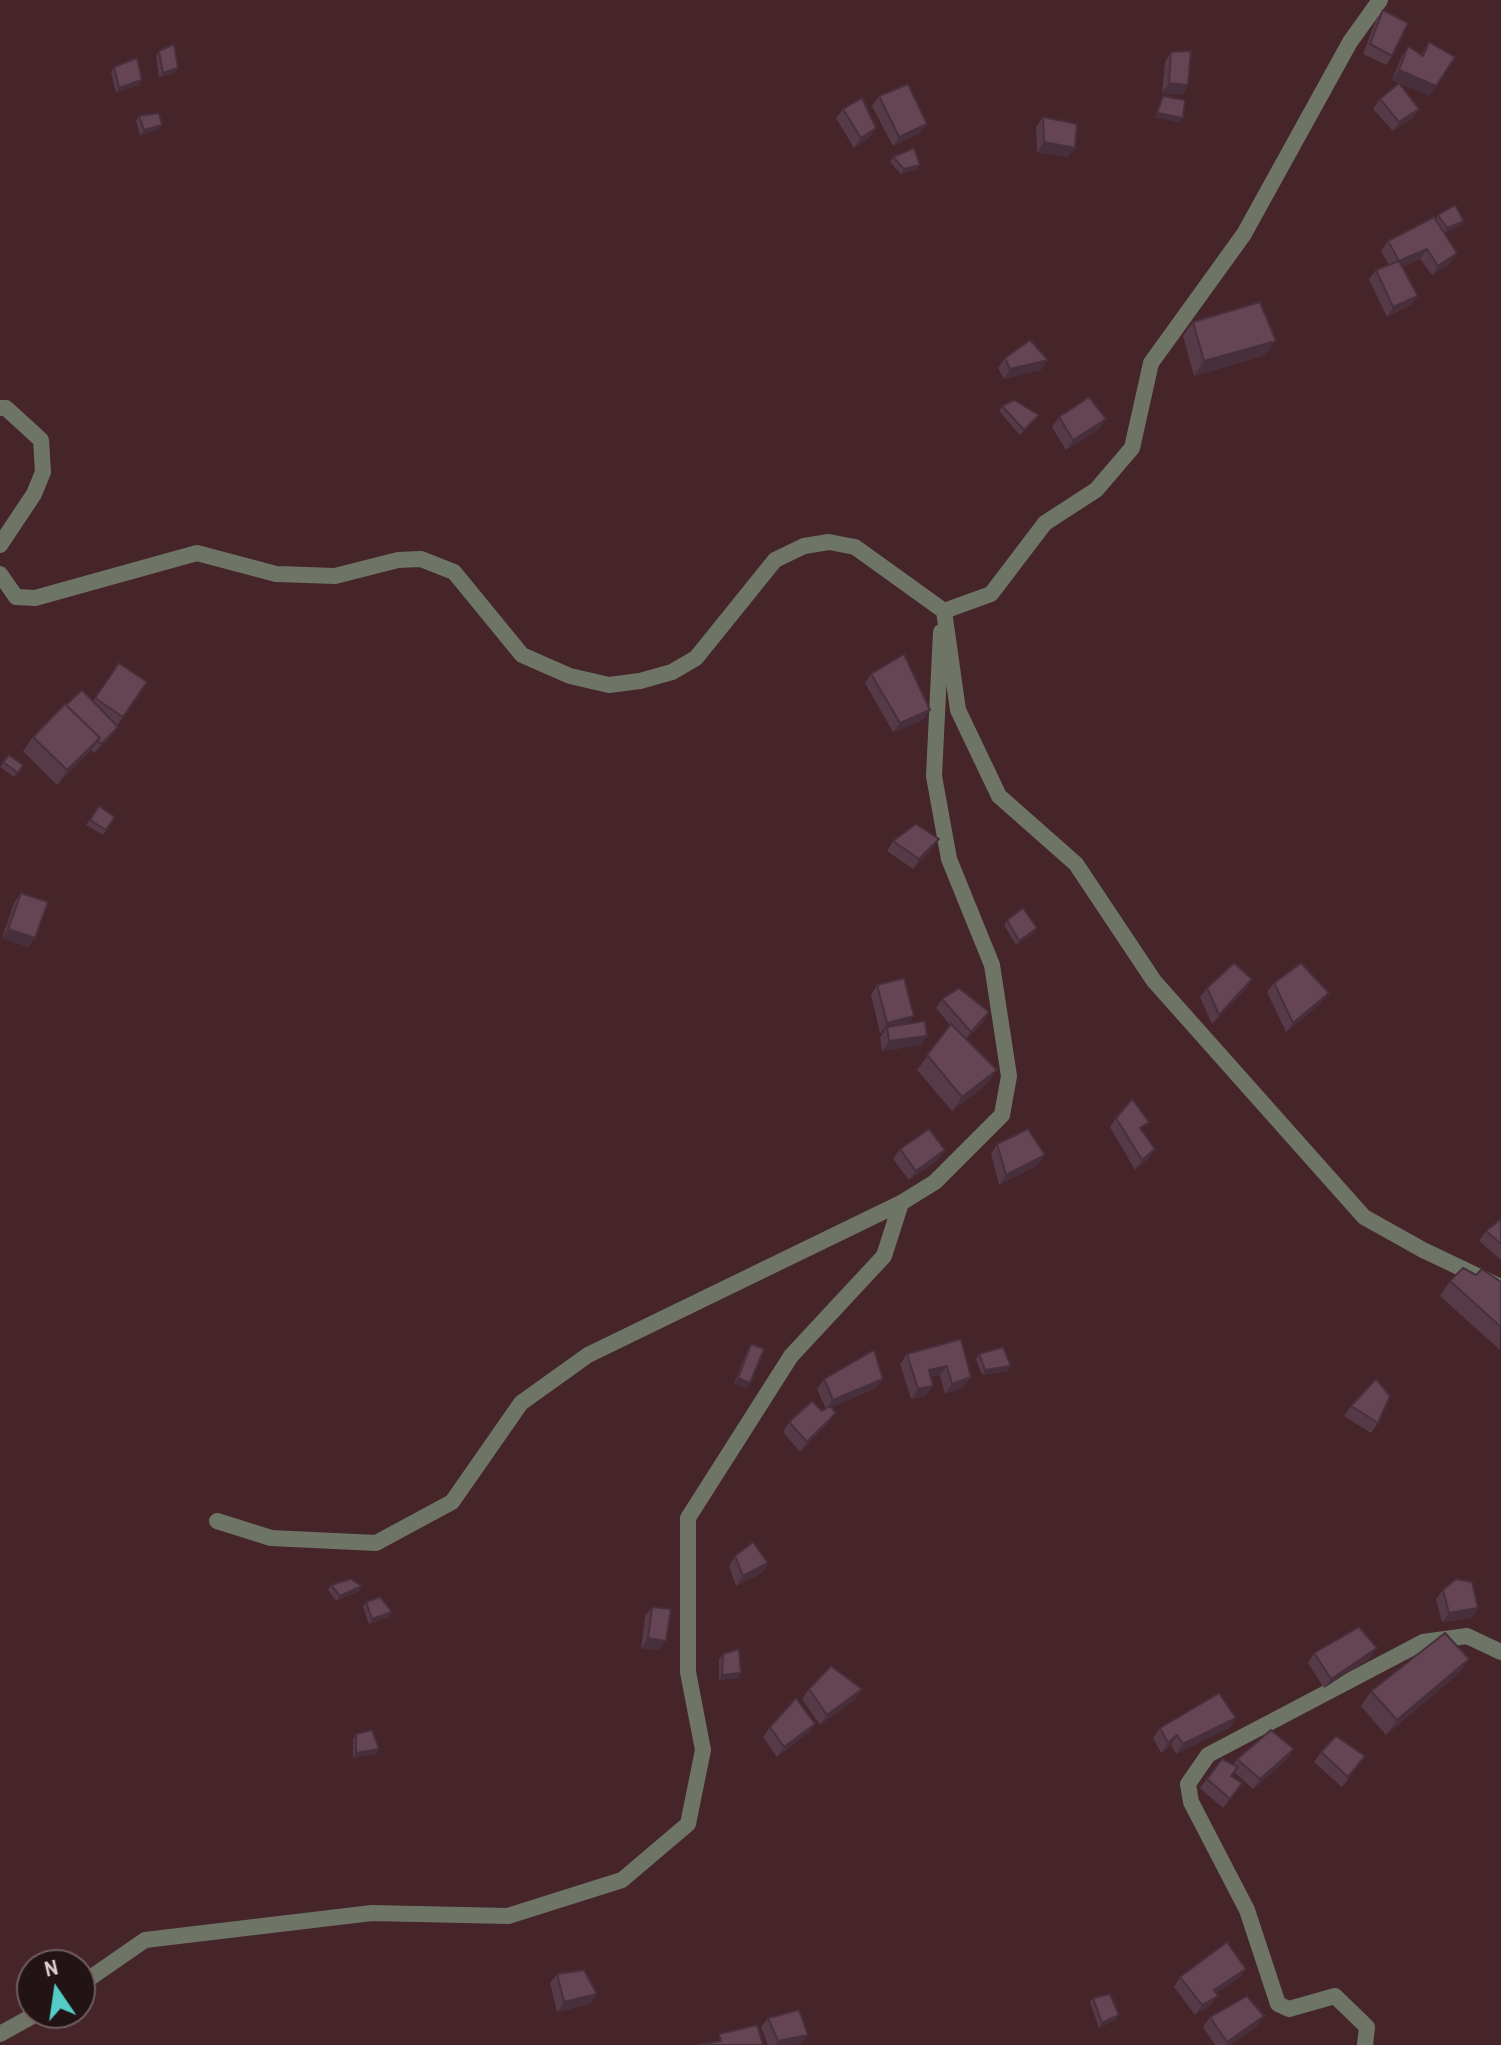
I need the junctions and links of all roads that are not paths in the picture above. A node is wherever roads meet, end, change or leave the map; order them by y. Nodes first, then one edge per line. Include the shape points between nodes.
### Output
1 (1380, 0) edge
2 (0, 408) edge
3 (0, 545) edge
4 (0, 574) edge
5 (944, 611) junction
6 (901, 1203) junction
7 (1501, 1287) edge
8 (217, 1521) dead end
9 (1501, 1652) edge
10 (96, 1974) edge
11 (1365, 2045) edge

1 - 5 street via 1350,42 1244,234 1151,363 1132,448 1096,490 1045,523 991,594
2 - 3 street via 41,440 43,472
4 - 5 street via 16,597 35,598 197,553 276,574 335,576 421,559 454,572 522,655 570,676 609,685 651,678 696,658 775,560 804,546 829,542 855,547
5 - 6 street via 934,776 949,859 992,965 1009,1076 1002,1115 935,1182
5 - 7 street via 958,710 999,796 1076,864 1154,981 1364,1217
6 - 8 street via 588,1355 521,1403 452,1502 376,1543 271,1538
6 - 10 street via 884,1256 791,1356 688,1518 688,1672 703,1750 688,1824 622,1880 508,1916 372,1913 145,1940
9 - 11 street via 1467,1636 1423,1642 1208,1755 1188,1784 1191,1802 1247,1910 1278,2004 1289,2009 1335,1996 1367,2027

